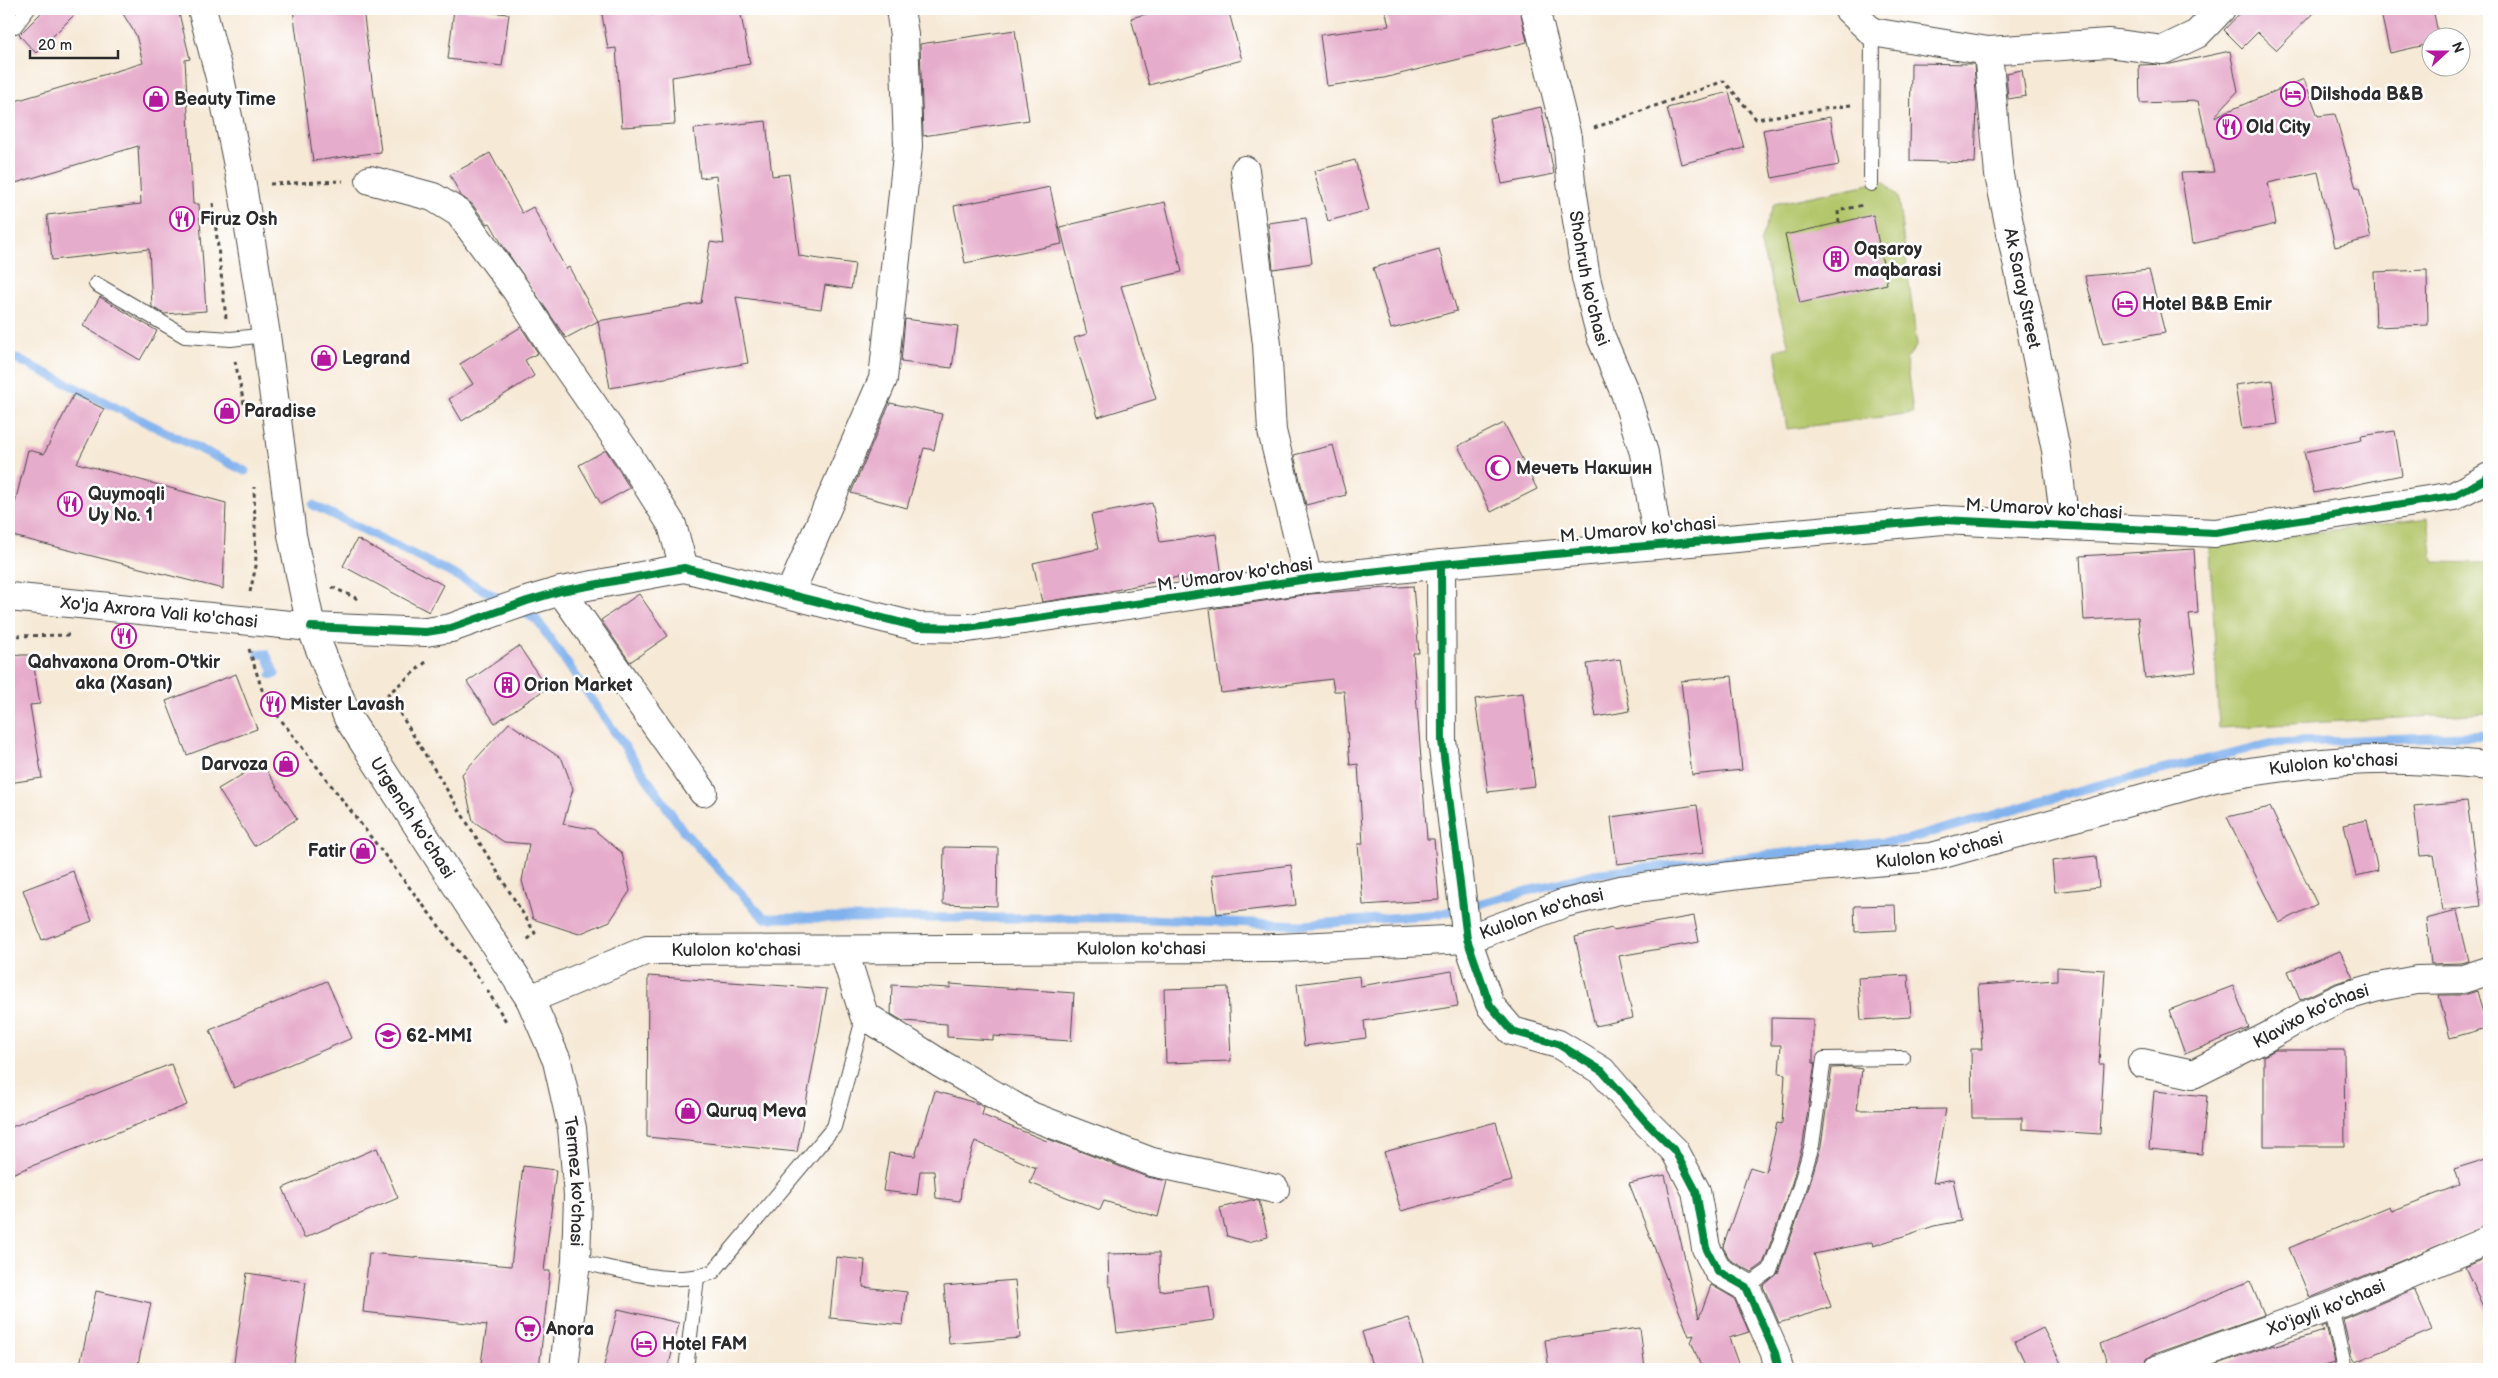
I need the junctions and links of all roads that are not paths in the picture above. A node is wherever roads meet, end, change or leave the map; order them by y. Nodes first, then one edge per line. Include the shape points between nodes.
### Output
1 (28, 9) edge
2 (202, 9) edge
3 (900, 9) edge
4 (1535, 9) edge
5 (1848, 9) edge
6 (2222, 9) edge
7 (15, 26) dead end
8 (1872, 32) junction
9 (1988, 50) junction
10 (1245, 170) dead end
11 (370, 180) road end
12 (1871, 184) road end
13 (96, 284) dead end
14 (266, 335) junction
15 (2489, 476) edge
16 (2065, 525) junction
17 (1658, 543) junction
18 (1441, 564) junction
19 (684, 568) junction
20 (1308, 579) junction
21 (562, 591) junction
22 (790, 593) junction
23 (9, 597) edge
24 (311, 627) junction
25 (2489, 766) edge
26 (703, 792) dead end
27 (1466, 931) junction
28 (844, 951) junction
29 (2489, 972) edge
30 (530, 999) junction
31 (864, 1015) junction
32 (1904, 1058) dead end
33 (2142, 1063) dead end
34 (1275, 1189) dead end
35 (2489, 1240) edge
36 (576, 1261) junction
37 (697, 1278) junction
38 (1746, 1287) junction
39 (2331, 1307) junction
40 (564, 1369) edge
41 (686, 1369) edge
42 (1779, 1369) edge
43 (2159, 1369) edge
44 (2345, 1369) edge

1 - 7 lane
2 - 14 street, Urgench ko'chasi via 242,185
3 - 22 street via 908,146 882,379
4 - 17 street, Shohruh ko'chasi via 1567,137 1586,278 1601,337 1625,394 1644,453
5 - 8 street
6 - 9 street via 2198,34 2163,50 2108,42
8 - 9 street
8 - 12 lane
9 - 16 street, Ak Saray Street via 1999,175 2056,450
10 - 20 street via 1267,344 1272,432
11 - 19 street via 433,197 459,213 516,290 628,455 672,525
13 - 14 lane via 185,336 231,339
14 - 24 street, Urgench ko'chasi via 292,535
15 - 16 street, M. Umarov ko'chasi via 2454,496 2215,533
16 - 17 street, M. Umarov ko'chasi via 1943,520
17 - 18 street, M. Umarov ko'chasi
18 - 20 street, M. Umarov ko'chasi
18 - 27 street via 1442,741
19 - 21 street, Xo'ja Axrora Vali ko'chasi
19 - 22 street, M. Umarov ko'chasi
20 - 22 street, M. Umarov ko'chasi via 968,628 918,627
21 - 24 street, Xo'ja Axrora Vali ko'chasi via 451,628 426,632
21 - 26 street
23 - 24 street, Xo'ja Axrora Vali ko'chasi
24 - 30 street, Urgench ko'chasi via 348,718
25 - 27 street, Kulolon ko'chasi via 2408,760 2312,763 2262,769 2215,778 1932,858 1761,872 1620,890
27 - 28 street, Kulolon ko'chasi via 1278,948
27 - 38 street via 1490,1005 1512,1031 1558,1044 1602,1071 1675,1151 1696,1191 1706,1248 1718,1271
28 - 30 street, Kulolon ko'chasi via 647,950
28 - 31 street
29 - 33 street, Klavixo ko'chasi via 2463,979 2418,980 2343,998 2193,1074
30 - 36 street, Termez ko'chasi via 557,1061 572,1128 578,1195
31 - 34 street via 1031,1116 1152,1162
31 - 37 lane via 834,1127 713,1272
32 - 38 lane via 1824,1059 1812,1145 1800,1186 1770,1270
35 - 39 street, Xo'jayli ko'chasi
36 - 37 lane via 659,1276
36 - 40 street, Termez ko'chasi
37 - 41 lane
38 - 42 street
39 - 43 street, Xo'jayli ko'chasi
39 - 44 lane

